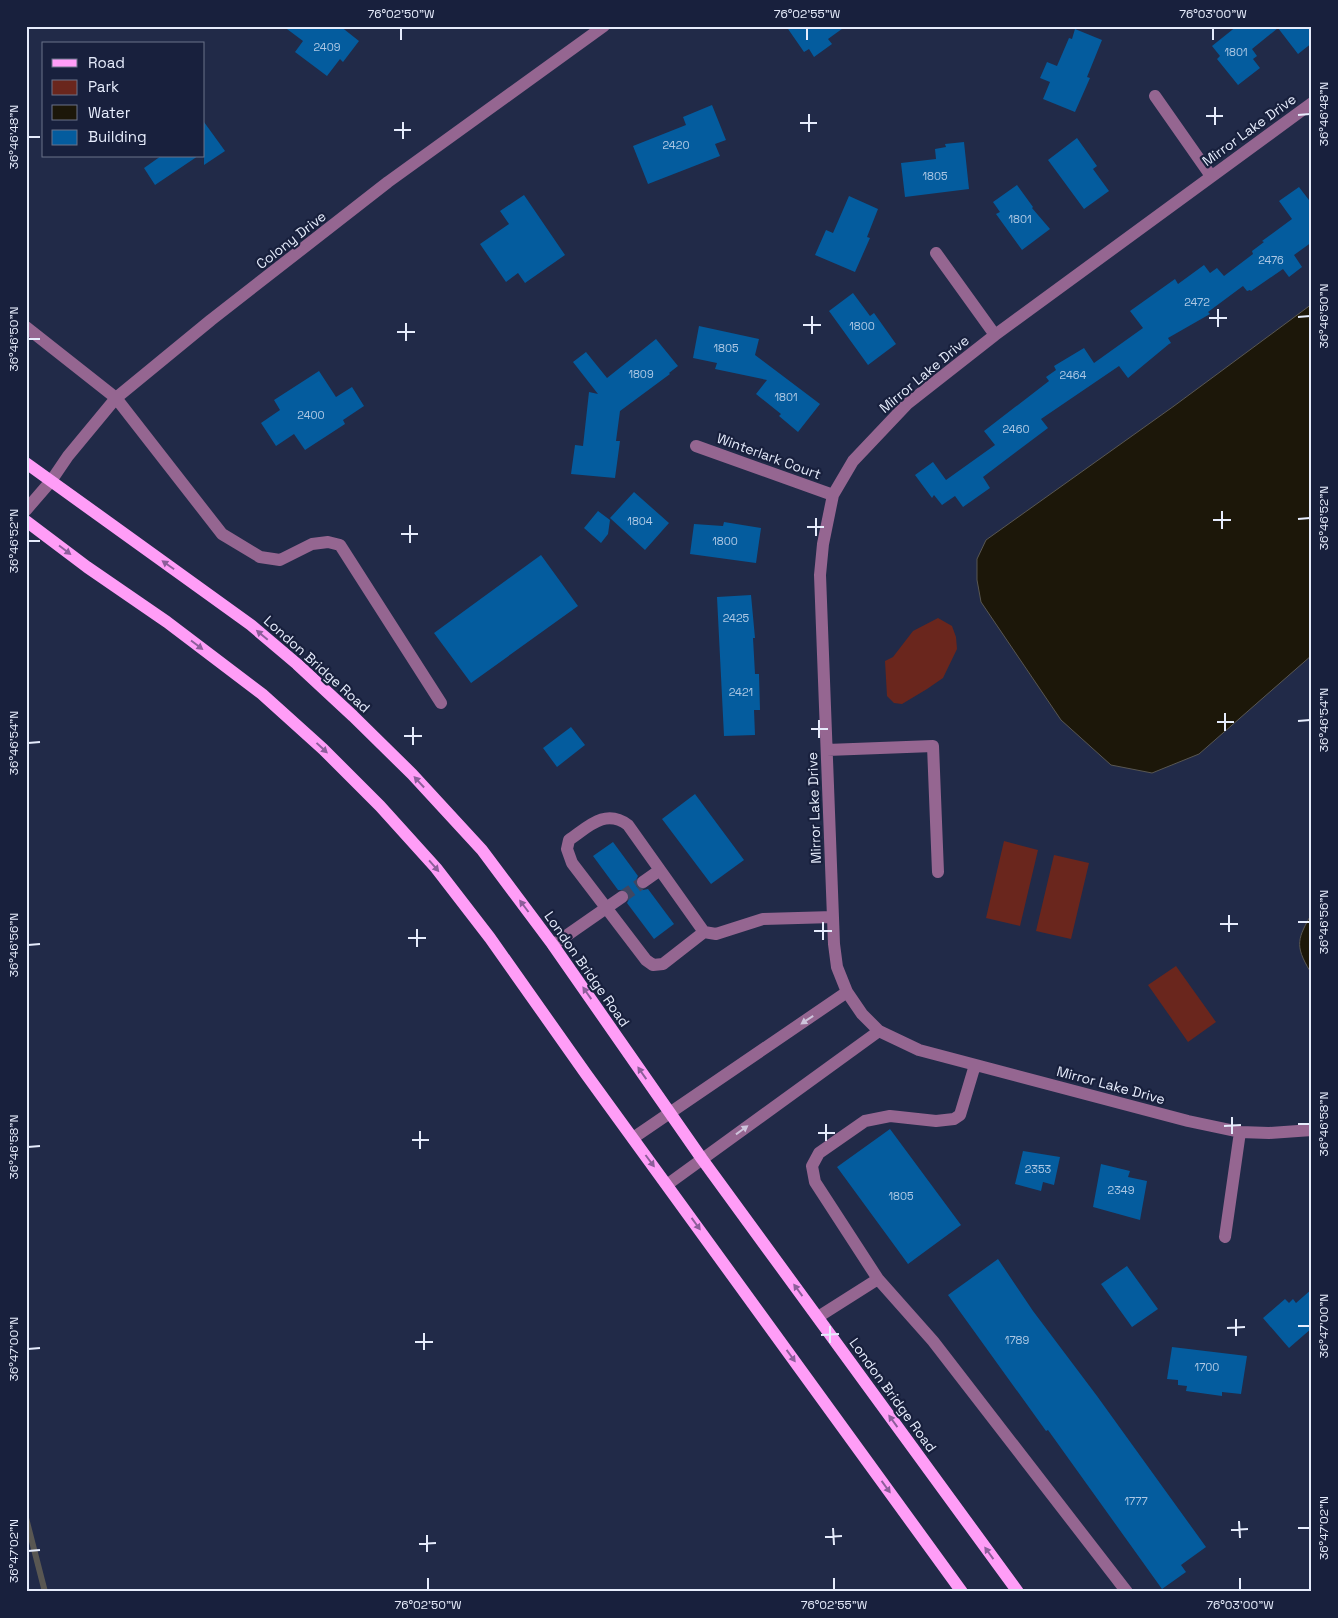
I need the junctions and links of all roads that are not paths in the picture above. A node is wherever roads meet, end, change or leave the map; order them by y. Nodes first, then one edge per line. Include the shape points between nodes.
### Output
1 (604, 26) edge
2 (1155, 96) dead end
3 (1312, 103) edge
4 (1211, 176) junction
5 (936, 253) dead end
6 (26, 327) edge
7 (995, 335) junction
8 (116, 398) junction
9 (696, 446) dead end
10 (26, 463) edge
11 (51, 481) junction
12 (833, 495) junction
13 (26, 510) edge
14 (26, 521) edge
15 (441, 703) dead end
16 (827, 750) junction
17 (660, 870) junction
18 (938, 872) dead end
19 (643, 882) tunnel mouth
20 (622, 897) tunnel mouth
21 (606, 909) junction
22 (833, 917) junction
23 (704, 932) junction
24 (553, 945) junction
25 (847, 992) junction
26 (880, 1031) junction
27 (975, 1065) junction
28 (670, 1113) junction
29 (1312, 1130) edge
30 (1240, 1132) junction
31 (633, 1138) junction
32 (702, 1159) junction
33 (668, 1184) junction
34 (1225, 1237) dead end
35 (878, 1279) junction
36 (818, 1317) junction
37 (951, 1577) junction
38 (956, 1592) edge
39 (962, 1592) edge
40 (1018, 1592) edge
41 (1127, 1592) edge

1 - 8 street, Colony Drive via 388,182
2 - 4 street
3 - 4 street, Mirror Lake Drive
4 - 7 street, Mirror Lake Drive
5 - 7 street
6 - 8 street
7 - 12 street, Mirror Lake Drive via 907,404 854,461
8 - 11 street, Colony Drive
8 - 15 street via 222,534 260,557 280,560 312,544 328,542 340,545
9 - 12 street, Winterlark Court
10 - 11 main road, London Bridge Road
11 - 13 street, Colony Drive
24 -> 11 main road, London Bridge Road via 482,850 412,774 332,696 251,626
12 - 16 street, Mirror Lake Drive via 820,575
14 -> 31 main road via 262,694 374,800 436,868 490,938
16 - 18 street via 933,746
16 - 22 street, Mirror Lake Drive
17 - 19 street
17 - 21 street via 628,825 620,819 609,817 596,821 569,840 567,849 572,864
17 - 23 street
20 - 21 street
21 - 23 street via 653,965 663,964
21 - 24 street
22 - 23 street via 763,919 716,934
22 - 25 street, Mirror Lake Drive via 837,967
28 -> 24 main road, London Bridge Road
25 - 26 street, Mirror Lake Drive via 862,1014
25 -> 28 street
26 - 27 street, Mirror Lake Drive via 919,1050
32 -> 26 street
27 - 30 street, Mirror Lake Drive
27 - 35 street via 960,1115 954,1119 936,1121 890,1116 865,1121 819,1153 812,1166 815,1182
28 - 31 street
28 - 32 main road, London Bridge Road
29 - 30 street, Mirror Lake Drive
30 - 34 street
31 -> 33 main road
32 - 33 street
36 -> 32 main road, London Bridge Road
33 -> 37 main road
35 - 36 street
35 - 41 street via 933,1341
40 -> 36 main road, London Bridge Road
37 - 38 main road
37 - 39 main road

